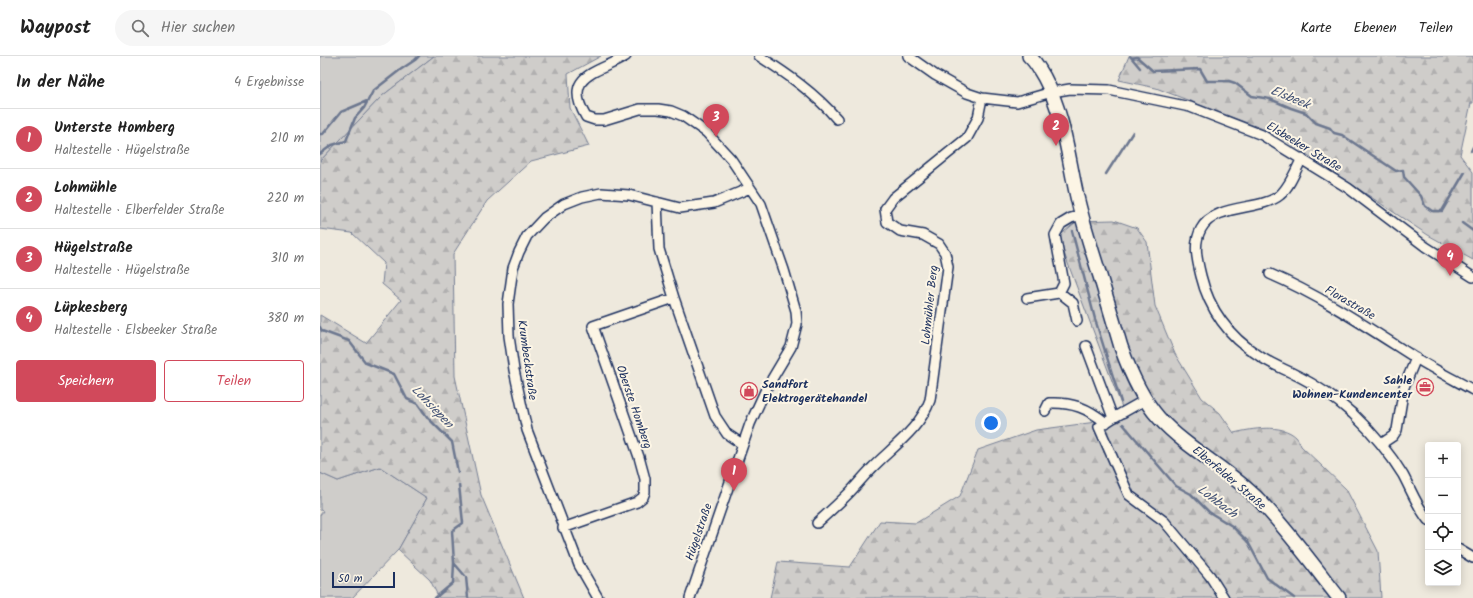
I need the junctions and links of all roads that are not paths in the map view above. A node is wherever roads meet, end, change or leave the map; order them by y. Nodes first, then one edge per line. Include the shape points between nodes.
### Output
1 (626, 56) edge
2 (759, 56) edge
3 (908, 56) edge
4 (1029, 56) edge
5 (1052, 92) junction
6 (982, 98) junction
7 (838, 119) dead end
8 (1302, 158) junction
9 (750, 188) junction
10 (657, 202) junction
11 (1082, 215) junction
12 (1270, 274) dead end
13 (1473, 277) edge
14 (1060, 292) junction
15 (674, 298) junction
16 (1027, 298) dead end
17 (1077, 321) dead end
18 (1086, 346) dead end
19 (1416, 358) junction
20 (1473, 390) edge
21 (1145, 400) junction
22 (1045, 411) dead end
23 (1109, 420) junction
24 (742, 444) junction
25 (1381, 444) junction
26 (1425, 515) edge
27 (817, 523) dead end
28 (563, 528) junction
29 (1460, 550) edge
30 (1473, 558) edge
31 (598, 598) edge
32 (690, 598) edge
33 (1224, 598) edge
34 (1339, 598) edge

1 - 9 street, Hügelstraße via 594,71 582,80 578,90 579,101 586,117 604,120 640,109 671,111 683,116 718,144
2 - 7 street via 793,79
3 - 6 street via 935,75 967,93
4 - 5 main road, Elberfelder Straße
5 - 6 street via 1017,102
5 - 8 street, Elsbeeker Straße via 1076,88 1109,90 1190,107 1262,134
5 - 11 main road, Elberfelder Straße via 1060,115
6 - 27 street, Lohmühler Berg via 978,118 967,138 893,198 885,209 887,222 900,231 923,235 939,244 945,253 948,267 927,410 894,448
8 - 13 street, Elsbeeker Straße via 1348,188 1426,247
8 - 25 street via 1280,195 1218,214 1202,227 1196,251 1202,283 1216,314 1234,336 1259,356 1337,400
9 - 10 street, Krumbeckstraße via 714,204 680,208
9 - 24 street, Hügelstraße via 761,204 784,270 796,311 796,324 791,348 766,389
10 - 15 street via 659,249
10 - 28 street, Krumbeckstraße via 630,195 601,193 564,204 544,218 526,236 513,268 508,304 514,370 527,430
11 - 14 street via 1061,224 1055,235 1064,283
11 - 21 main road, Elberfelder Straße via 1121,348
12 - 19 street, Florastraße via 1300,287
14 - 16 street
14 - 17 street via 1073,303
15 - 24 street via 715,416 727,434
15 - 28 street, Oberste Homberg via 593,326 639,457 645,479 645,492 637,502
18 - 23 street
19 - 20 street, Florastraße
19 - 25 street via 1404,388 1397,430
21 - 23 street
21 - 34 main road, Elberfelder Straße via 1176,435 1258,499 1297,543
22 - 23 street via 1048,403 1063,402
23 - 33 street via 1099,427 1129,495 1164,521 1210,576
24 - 32 street, Hügelstraße
25 - 26 street via 1395,462
28 - 31 street, Krumbeckstraße via 579,565
29 - 30 street

